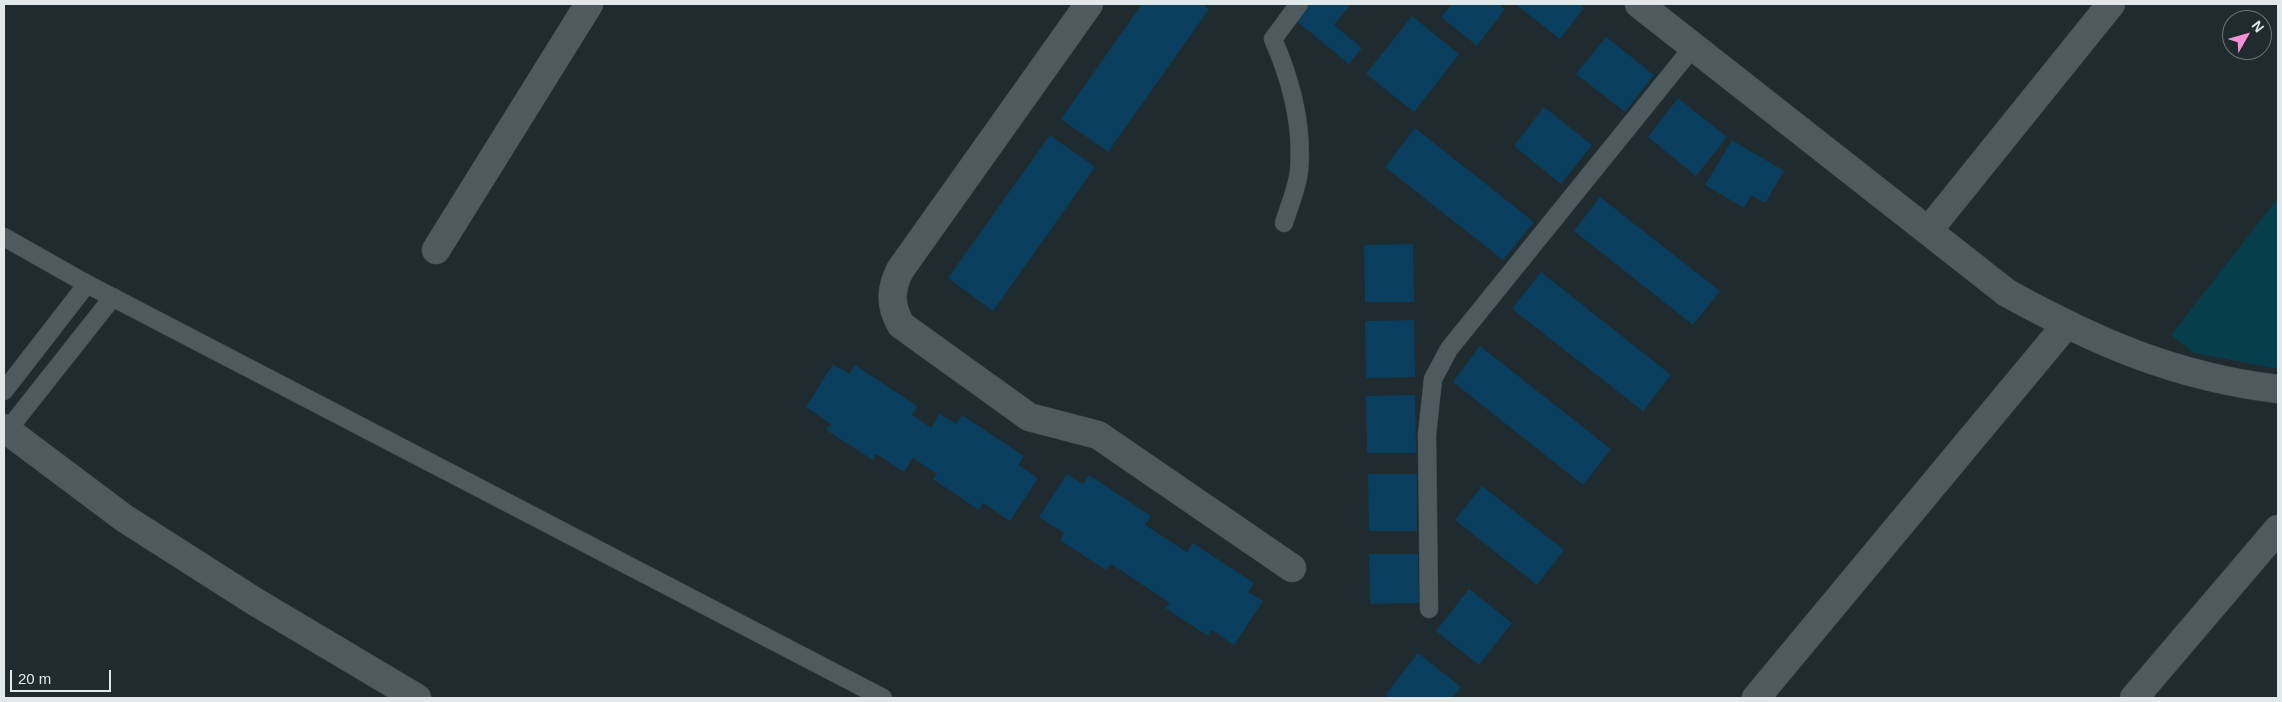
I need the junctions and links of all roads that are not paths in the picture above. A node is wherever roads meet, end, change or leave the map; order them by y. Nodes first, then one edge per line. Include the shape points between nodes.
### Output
1 (589, 4) edge
2 (1089, 4) edge
3 (1299, 4) edge
4 (1639, 4) edge
5 (2111, 4) edge
6 (1693, 48) junction
7 (1284, 223) dead end
8 (1928, 231) junction
9 (4, 237) edge
10 (436, 250) dead end
11 (87, 284) junction
12 (112, 297) junction
13 (2066, 326) junction
14 (2278, 389) edge
15 (4, 391) edge
16 (6, 430) edge
17 (2278, 529) edge
18 (1292, 568) dead end
19 (1429, 609) dead end
20 (417, 698) edge
21 (883, 698) edge
22 (1756, 698) edge
23 (2134, 698) edge

1 - 10 street
2 - 18 street via 900,270 892,292 895,315 901,325 1030,417 1098,435
3 - 7 lane via 1273,39 1296,110 1299,141 1299,172
4 - 6 street
5 - 8 street
6 - 8 street
6 - 19 lane via 1449,350 1433,379 1427,435
8 - 13 street via 2007,293
9 - 11 lane
11 - 12 lane
11 - 15 lane
12 - 16 lane
12 - 21 lane
13 - 14 street via 2154,362 2204,376
13 - 22 street
16 - 20 street via 124,518 254,601
17 - 23 street

